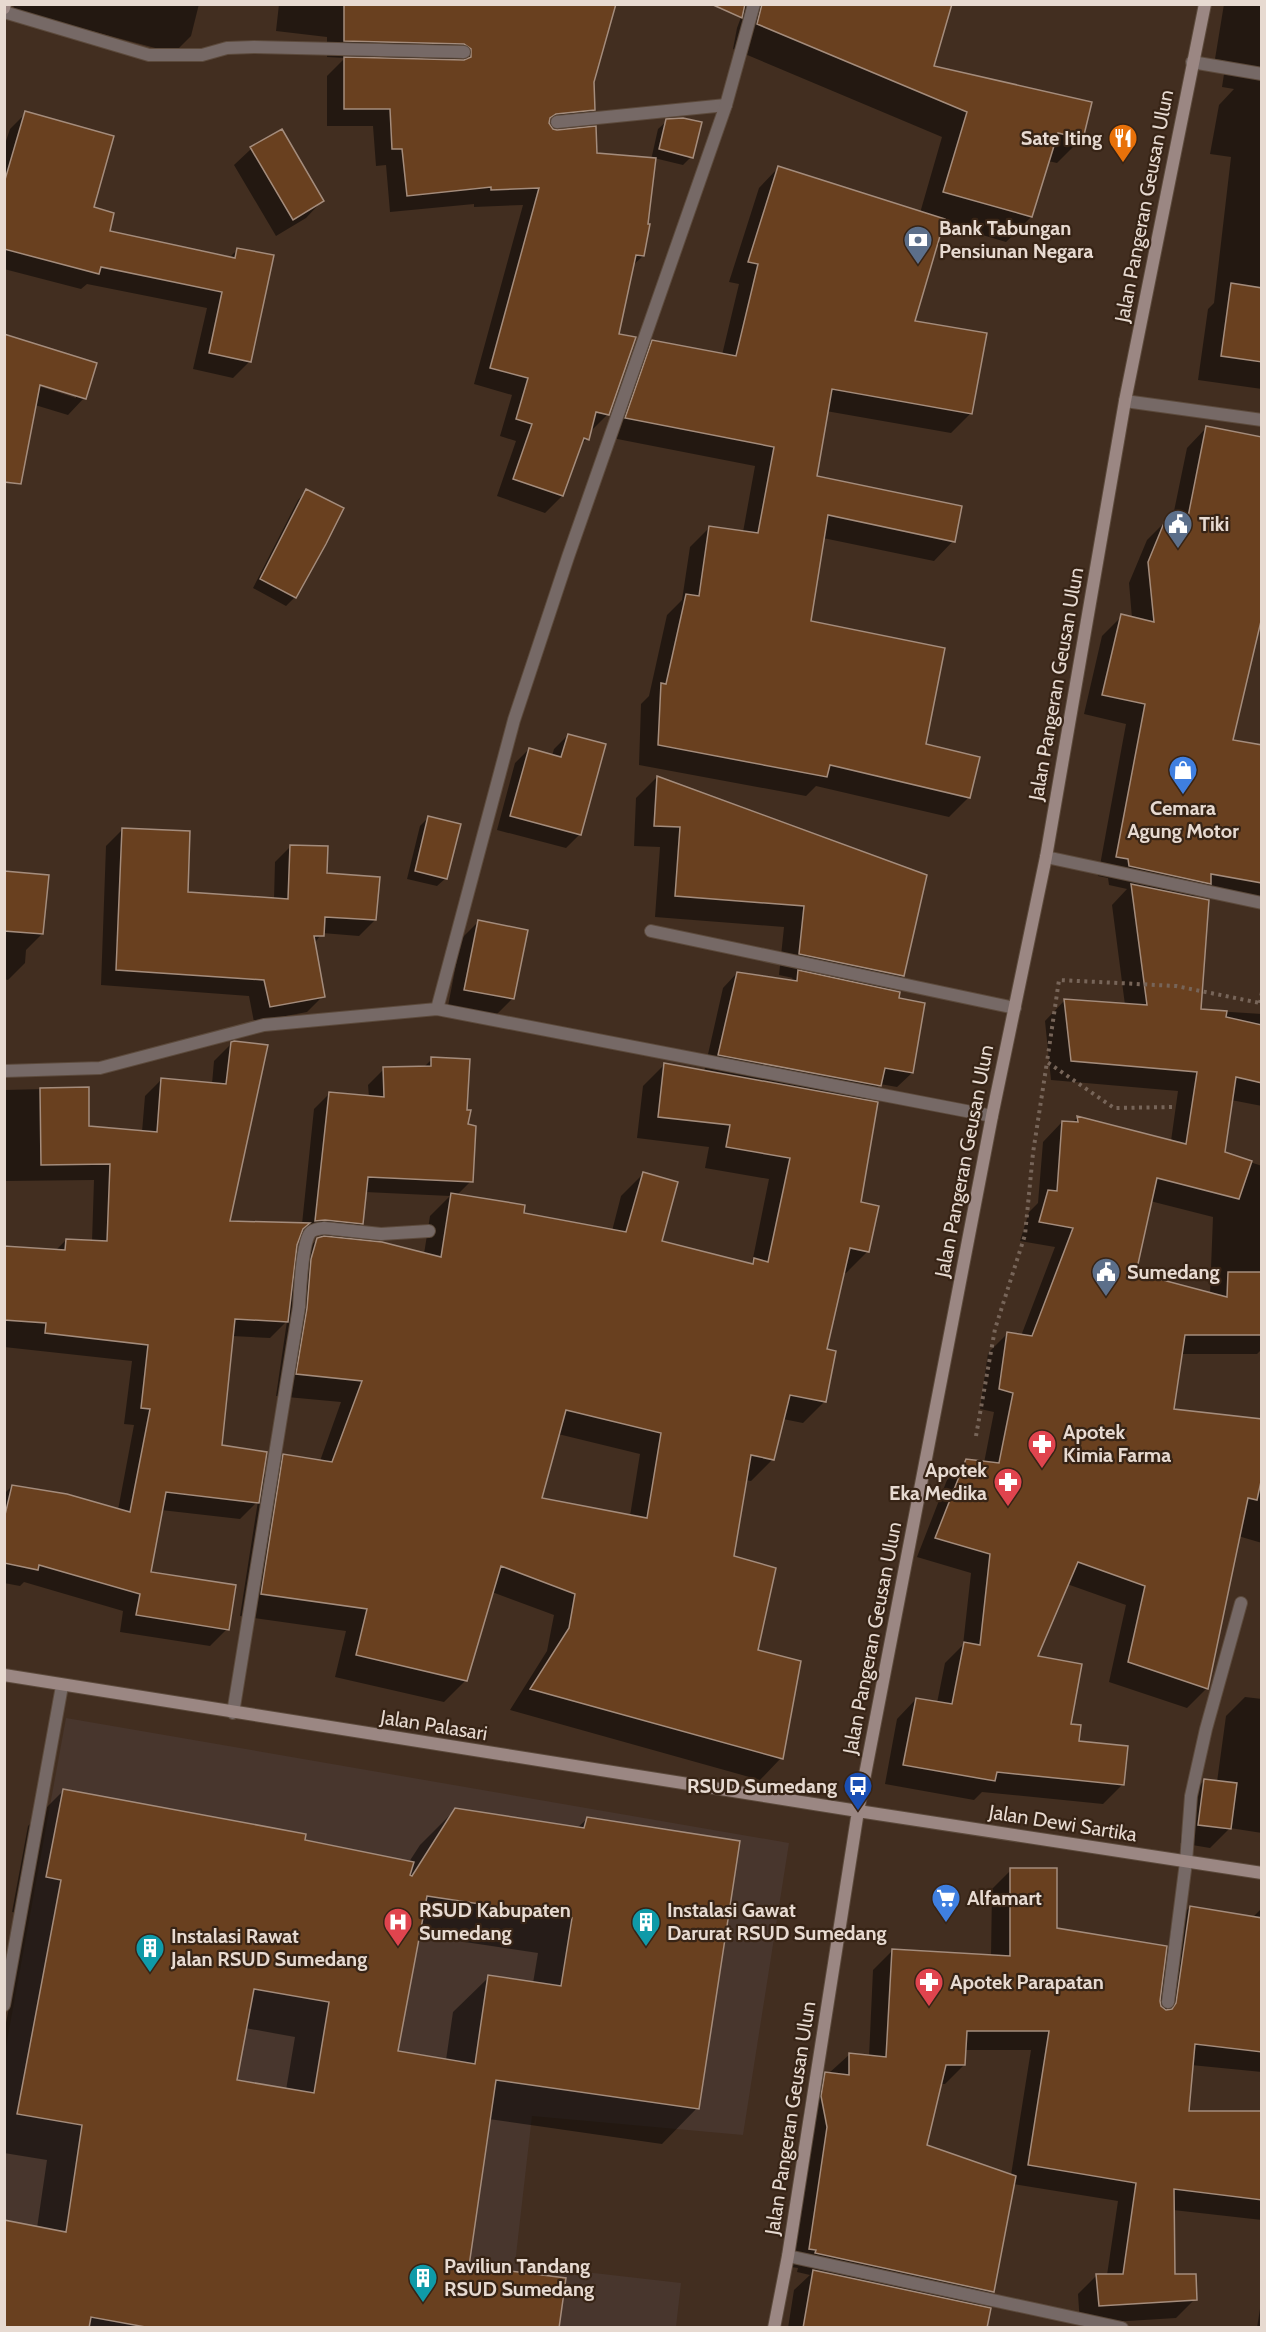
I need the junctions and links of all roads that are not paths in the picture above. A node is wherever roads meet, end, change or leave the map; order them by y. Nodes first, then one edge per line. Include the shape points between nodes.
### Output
1 (754, 4) edge
2 (1205, 4) edge
3 (5, 8) edge
4 (464, 52) dead end
5 (1192, 62) junction
6 (1262, 74) edge
7 (726, 105) junction
8 (557, 122) dead end
9 (1125, 401) junction
10 (1262, 420) edge
11 (1046, 856) junction
12 (1262, 903) edge
13 (651, 932) dead end
14 (437, 1008) junction
15 (1015, 1008) junction
16 (4, 1071) edge
17 (992, 1116) junction
18 (429, 1231) dead end
19 (1240, 1603) dead end
20 (4, 1675) edge
21 (62, 1686) junction
22 (233, 1713) junction
23 (858, 1811) junction
24 (1186, 1862) junction
25 (1262, 1873) edge
26 (1168, 2001) dead end
27 (4, 2005) edge
28 (788, 2256) junction
29 (774, 2328) edge
30 (1122, 2328) edge

1 - 7 street
2 - 5 main road, Jalan Pangeran Geusan Ulun
3 - 4 street via 149,55 202,55 227,48 254,47
5 - 6 street
5 - 9 main road, Jalan Pangeran Geusan Ulun
7 - 8 street
7 - 14 street via 514,720
9 - 10 street
9 - 11 main road, Jalan Pangeran Geusan Ulun
11 - 12 street
11 - 15 main road, Jalan Pangeran Geusan Ulun
13 - 15 street
14 - 16 street via 264,1025 100,1068
14 - 17 street
15 - 17 main road, Jalan Pangeran Geusan Ulun
17 - 23 main road, Jalan Pangeran Geusan Ulun
18 - 22 street via 381,1234 324,1228 310,1233
19 - 24 street via 1191,1796
20 - 21 main road, Jalan Palasari
21 - 22 main road, Jalan Palasari
21 - 27 street
22 - 23 main road, Jalan Palasari
23 - 24 main road, Jalan Dewi Sartika
23 - 28 main road, Jalan Pangeran Geusan Ulun
24 - 25 main road, Jalan Dewi Sartika
24 - 26 street
28 - 29 main road, Jalan Pangeran Geusan Ulun
28 - 30 street

